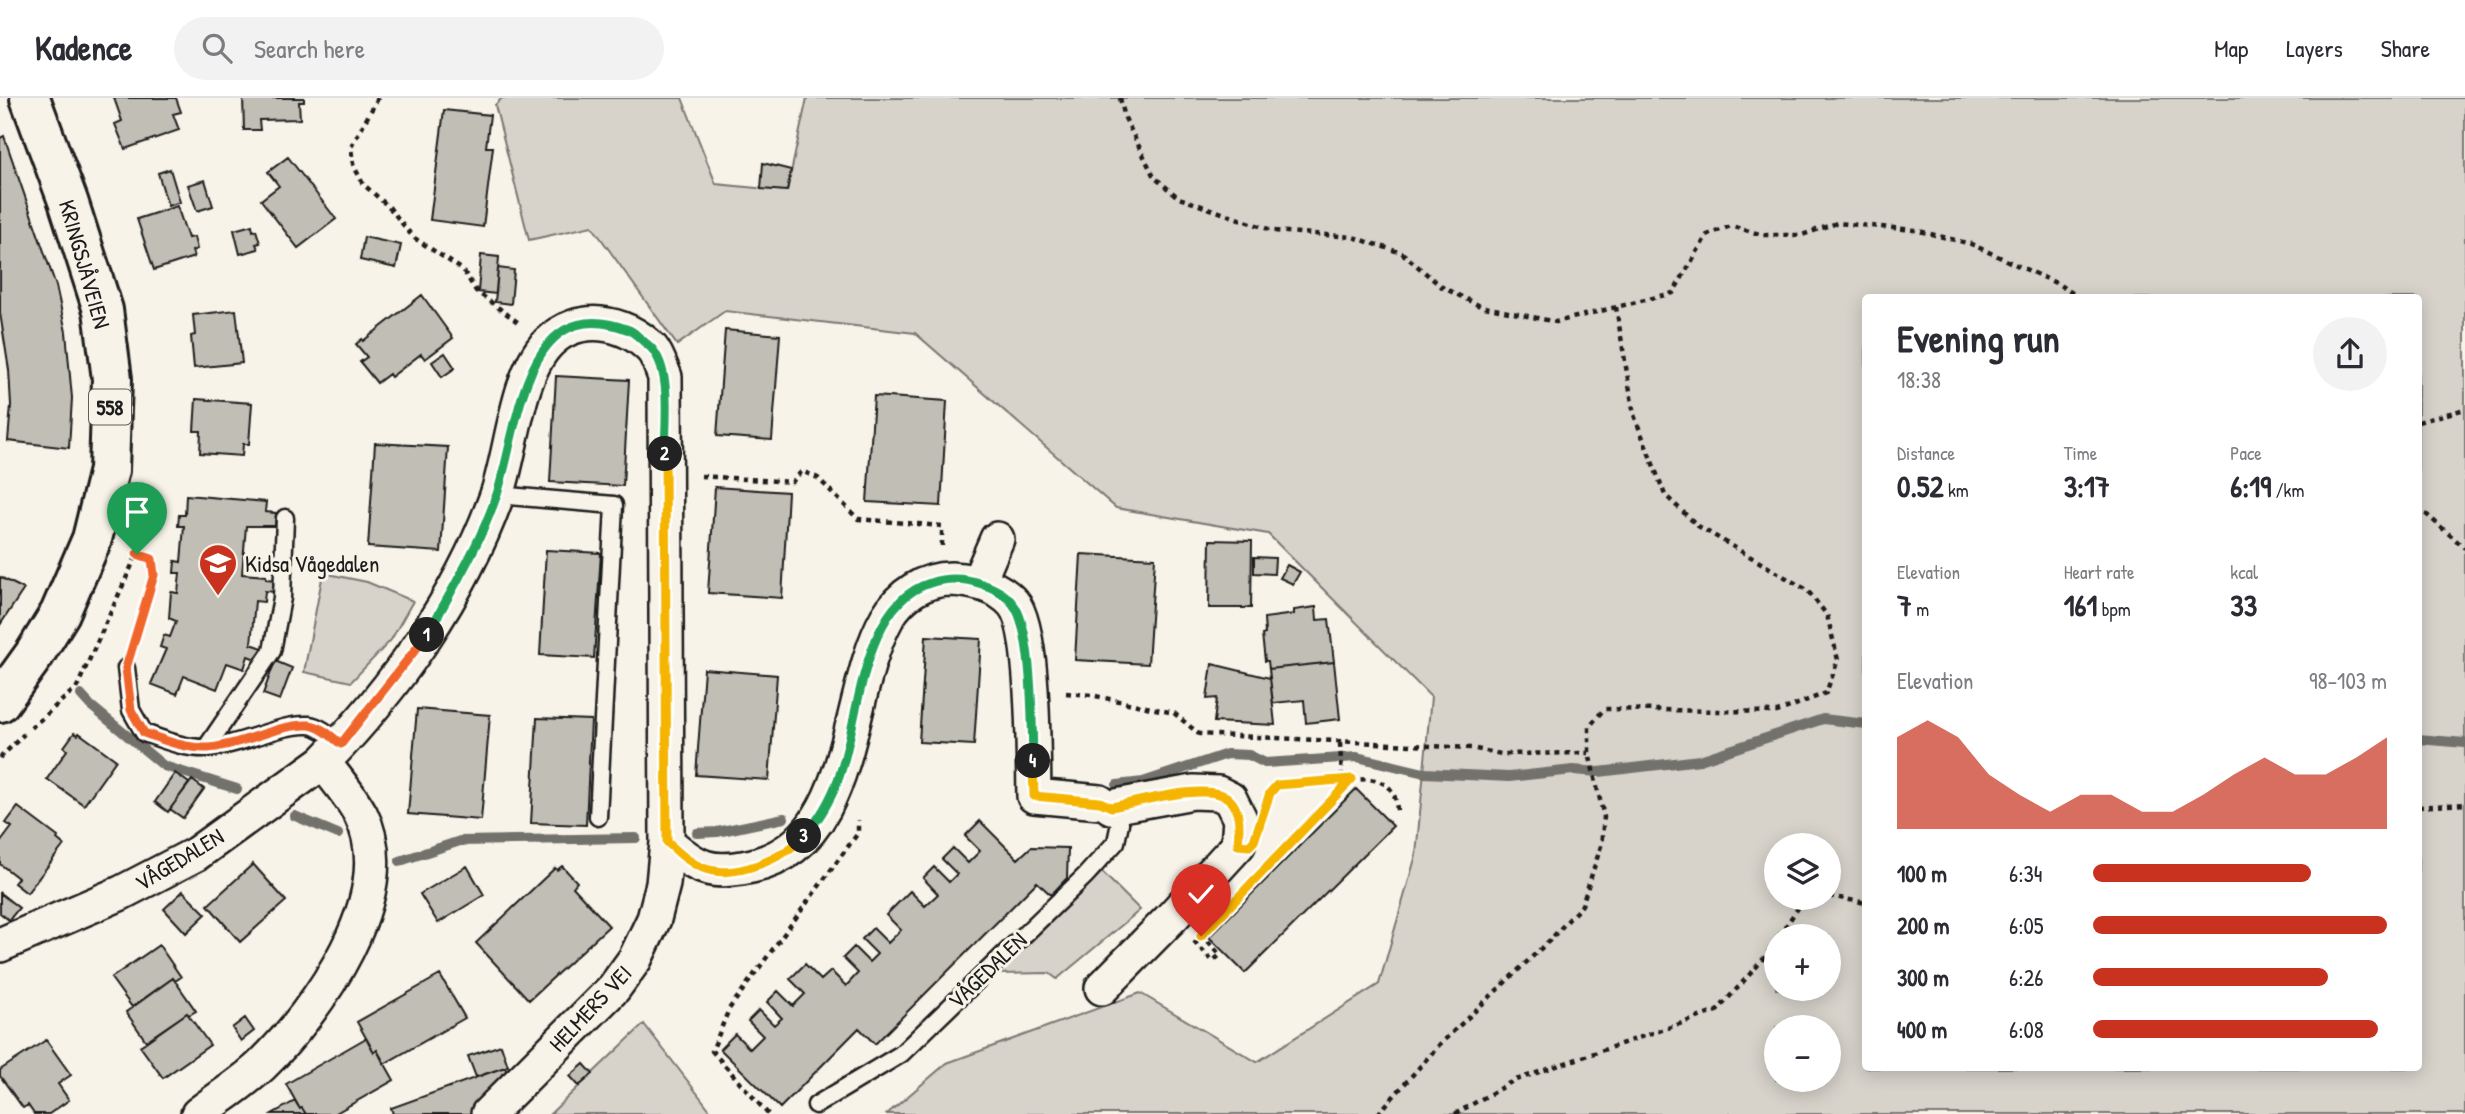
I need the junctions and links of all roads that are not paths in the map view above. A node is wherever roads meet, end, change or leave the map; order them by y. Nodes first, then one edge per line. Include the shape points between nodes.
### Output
1 (30, 98) edge
2 (497, 495) junction
3 (285, 518) dead end
4 (997, 539) dead end
5 (978, 583) junction
6 (126, 668) road end
7 (0, 702) edge
8 (206, 748) junction
9 (332, 753) junction
10 (1106, 805) junction
11 (598, 817) dead end
12 (667, 842) junction
13 (0, 946) edge
14 (1102, 988) dead end
15 (816, 1105) dead end
16 (198, 1114) edge
17 (488, 1114) edge

1 - 7 main road, KRINGSJÅVEIEN / 558 via 103,310 112,379 109,470 92,540 60,612
2 - 9 street, VÅGEDALEN via 477,546 426,636
2 - 11 lane via 614,505
2 - 12 street, VÅGEDALEN via 534,362 549,342 572,327 602,322 632,331 654,351 665,377
3 - 8 lane via 282,598 272,651
4 - 5 street
5 - 10 street via 996,589 1014,604 1024,627 1032,664 1034,796
5 - 12 street via 943,579 916,587 887,618 869,661 839,776 819,820 796,845 764,864 733,870 705,869
6 - 8 lane via 131,710 144,733
8 - 9 lane via 310,725 322,730
9 - 13 street, VÅGEDALEN via 196,854 121,894
9 - 16 street via 362,816 371,850 369,892 326,987 293,1032 260,1067
10 - 14 street via 1193,792 1218,793 1230,799 1240,819 1238,845 1196,883 1141,955
10 - 15 lane, VÅGEDALEN via 1120,823 1116,842 1085,876 901,1054
12 - 17 street, HELMERS VEI via 654,919 635,959 614,988

